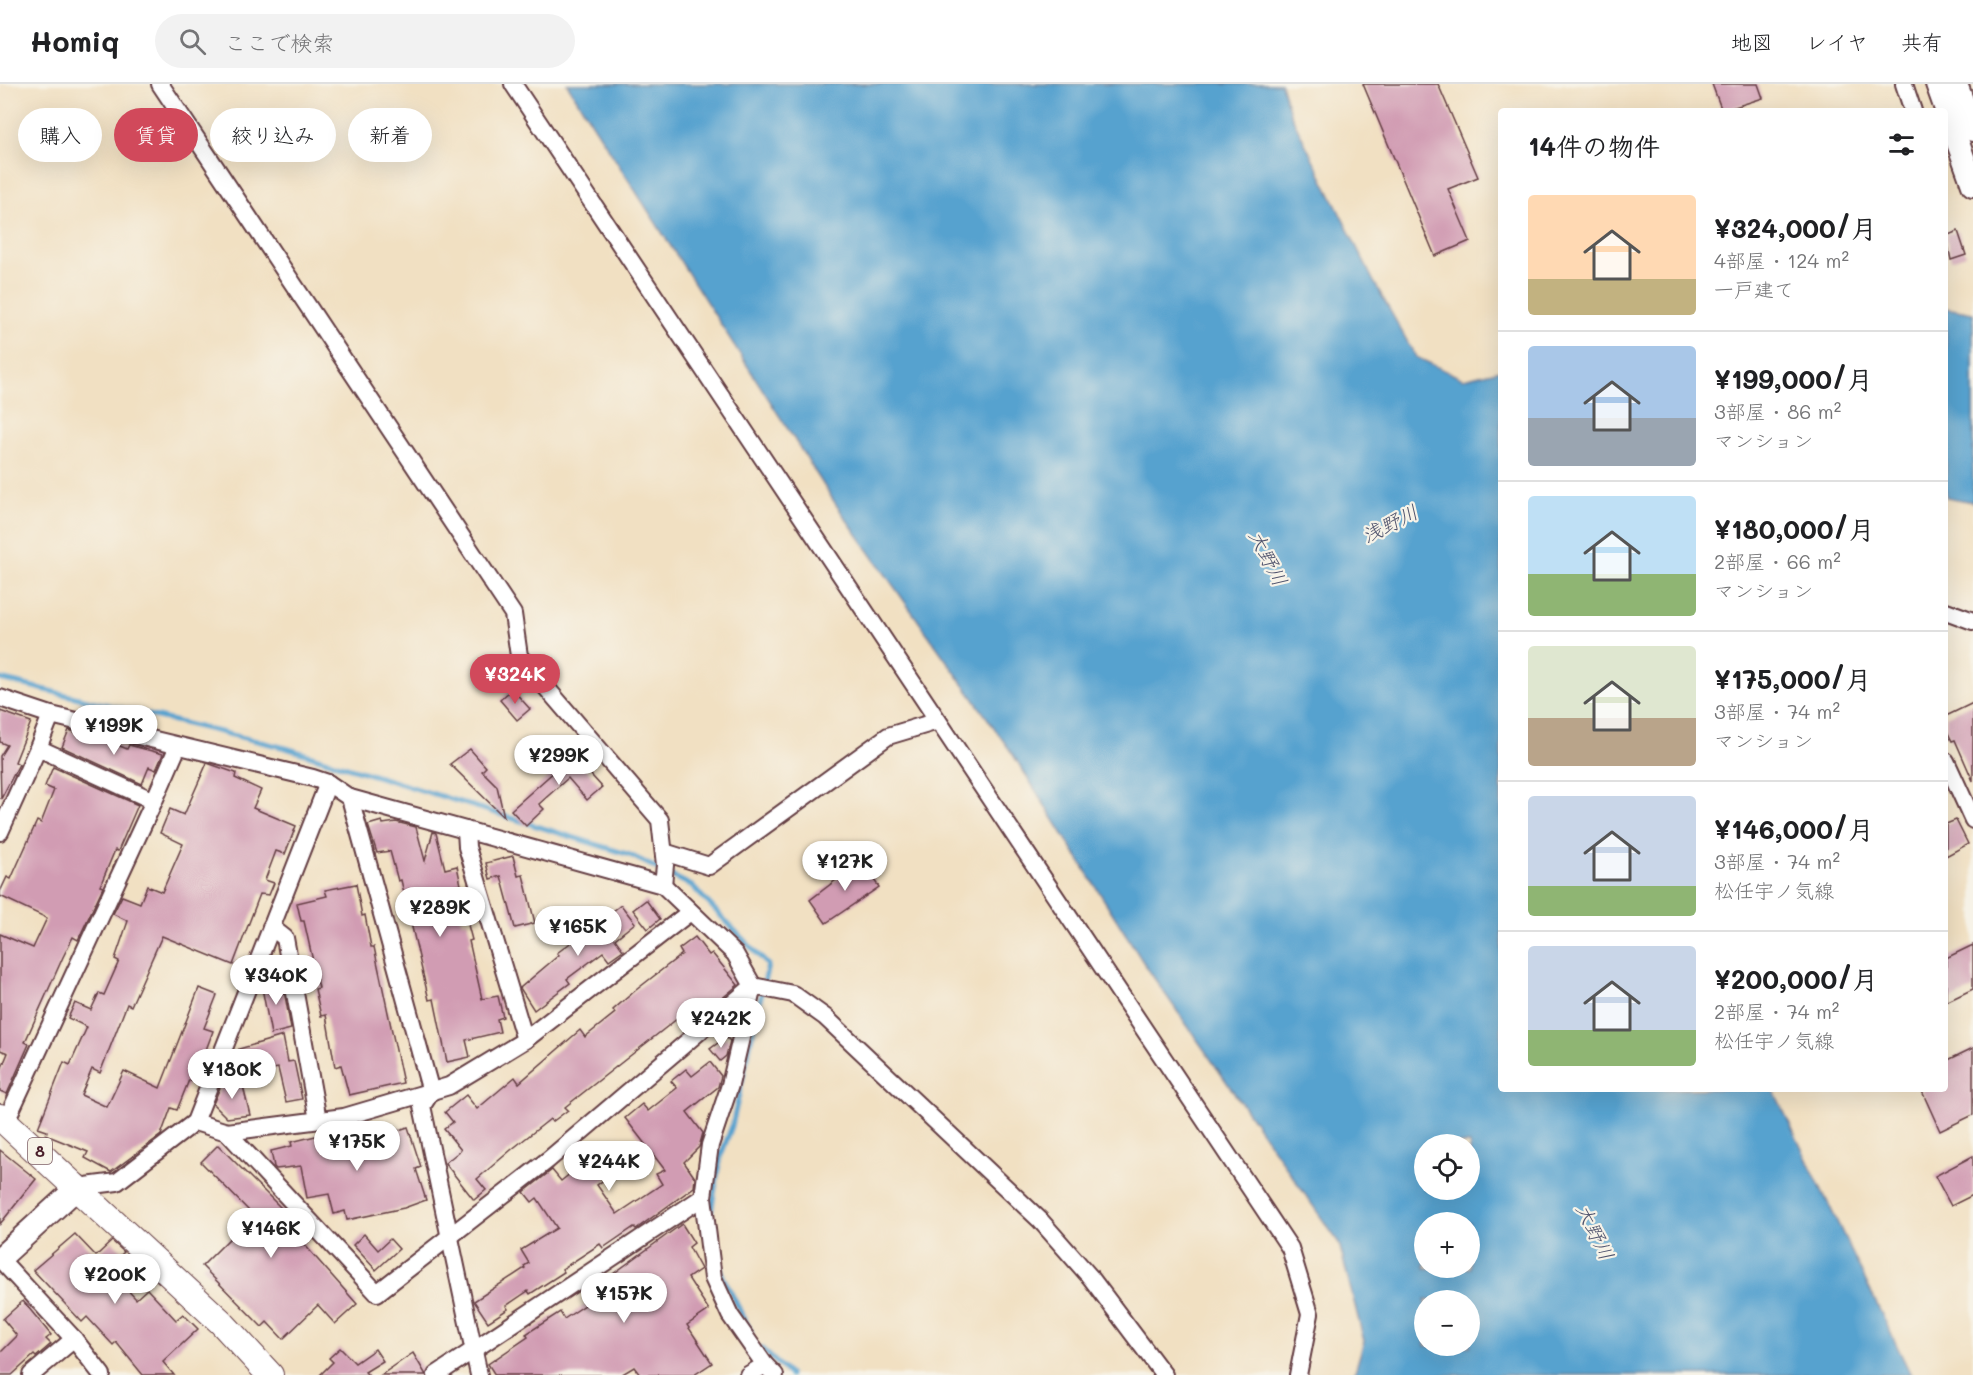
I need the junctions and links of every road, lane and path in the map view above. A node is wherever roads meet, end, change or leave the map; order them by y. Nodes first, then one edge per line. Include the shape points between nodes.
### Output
1 (160, 84) edge
2 (513, 84) edge
3 (1904, 84) edge
4 (1937, 84) edge
5 (1956, 84) edge
6 (1912, 108) edge
7 (1946, 108) edge
8 (1948, 115) edge
9 (1973, 130) edge
10 (1973, 185) edge
11 (1948, 612) edge
12 (1973, 621) edge
13 (0, 698) edge
14 (51, 715) junction
15 (938, 721) junction
16 (178, 746) junction
17 (38, 748) junction
18 (1948, 765) edge
19 (328, 783) junction
20 (350, 798) junction
21 (154, 801) junction
22 (1973, 820) edge
23 (466, 830) junction
24 (0, 832) edge
25 (664, 870) junction
26 (690, 912) junction
27 (272, 927) junction
28 (754, 987) junction
29 (525, 1040) junction
30 (431, 1092) junction
31 (3, 1119) edge
32 (318, 1120) junction
33 (195, 1122) junction
34 (227, 1132) junction
35 (78, 1187) junction
36 (703, 1197) junction
37 (451, 1235) junction
38 (0, 1258) edge
39 (74, 1339) junction
40 (474, 1350) junction
41 (770, 1370) edge
42 (31, 1375) edge
43 (102, 1375) edge
44 (270, 1375) edge
45 (436, 1375) edge
46 (479, 1375) edge
47 (748, 1375) edge
48 (1164, 1375) edge
49 (1298, 1375) edge

1 - 25 street via 513,614 519,656 660,820
2 - 15 street
3 - 6 street
4 - 7 street
5 - 9 street
8 - 10 street
11 - 12 street
13 - 14 street
14 - 16 street
14 - 17 street
15 - 25 street via 888,736 709,866
15 - 49 street via 1290,1248 1310,1314
16 - 19 street
16 - 21 street
17 - 21 street
17 - 24 street
18 - 22 street
19 - 20 street
19 - 27 street
20 - 23 street
20 - 30 street
21 - 31 street
23 - 25 street
23 - 29 street via 467,847
25 - 26 street
26 - 28 street via 735,954
26 - 29 street
27 - 32 street via 285,938
27 - 33 street
28 - 36 street via 710,1145
28 - 37 street via 548,1160
28 - 48 street via 793,994 825,1017 1017,1198 1091,1278
29 - 30 street
30 - 32 street via 344,1117
30 - 37 street via 422,1106
31 - 35 main road, 8
32 - 34 street
33 - 34 street
33 - 35 street via 117,1182
34 - 37 street via 377,1293
35 - 38 street
35 - 44 main road, 8 via 221,1322
36 - 40 street
36 - 41 street via 712,1278 730,1315
37 - 40 street
38 - 39 street
39 - 42 street
39 - 43 street
40 - 45 street
40 - 46 street
41 - 47 street

